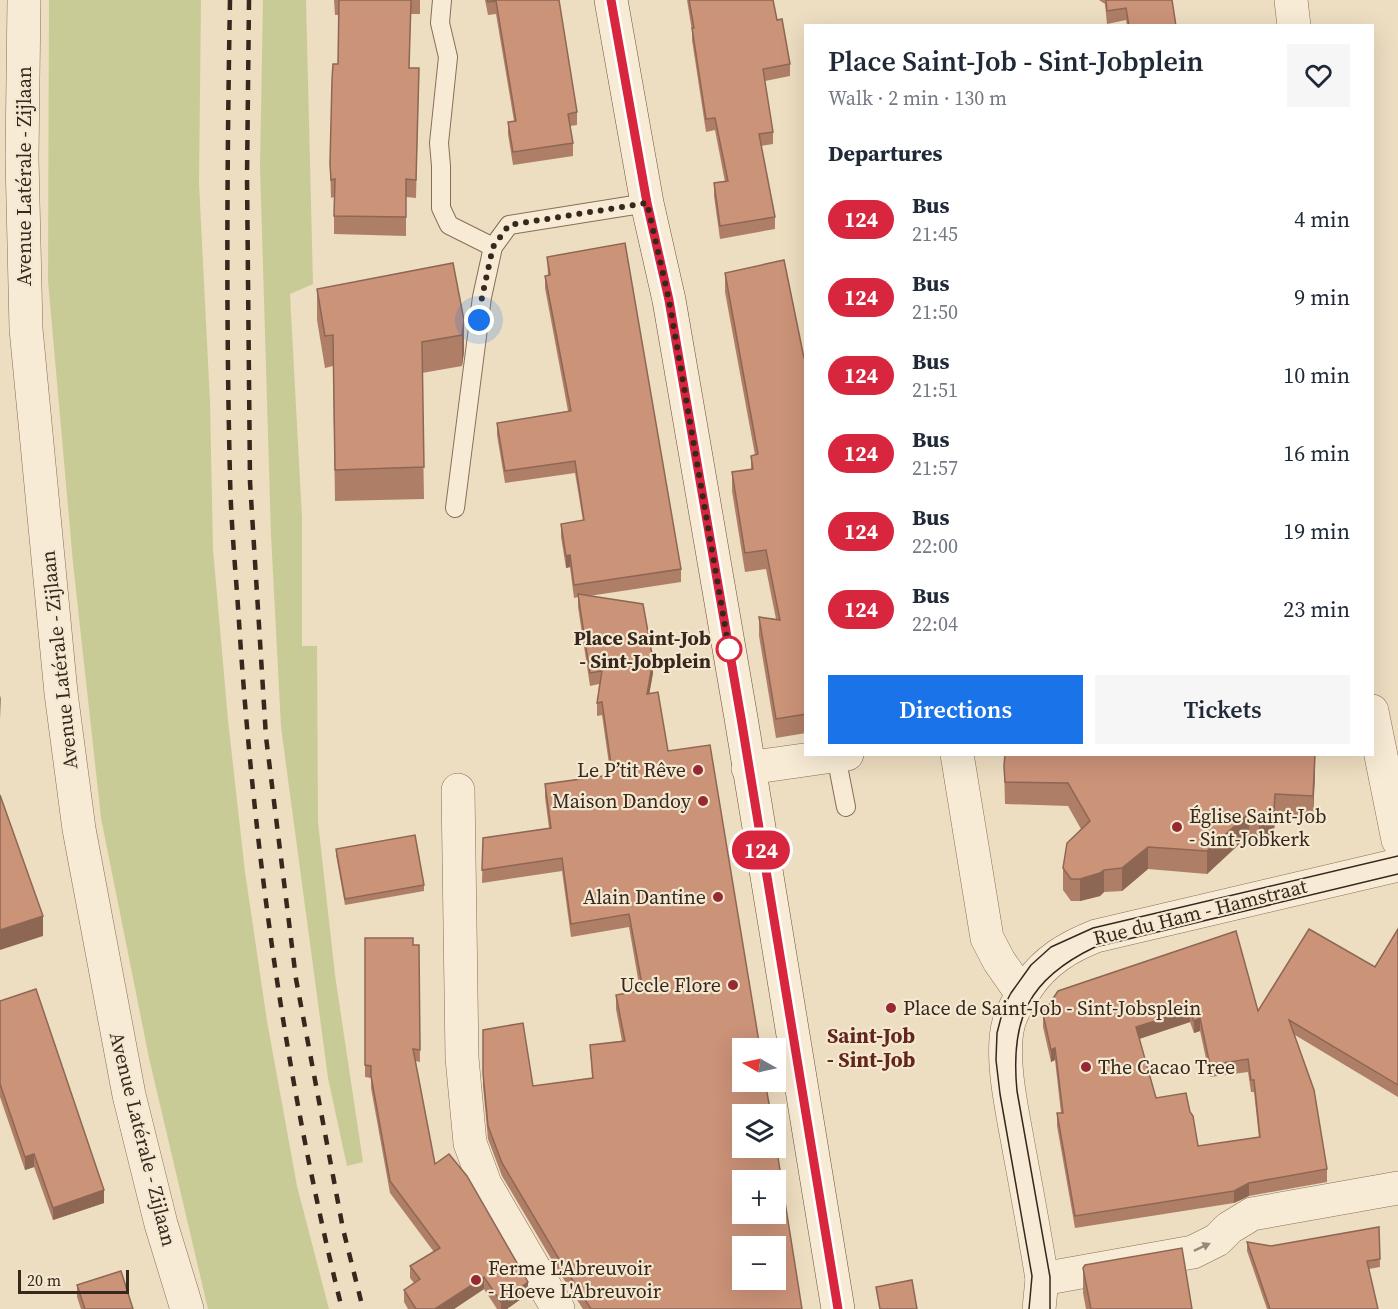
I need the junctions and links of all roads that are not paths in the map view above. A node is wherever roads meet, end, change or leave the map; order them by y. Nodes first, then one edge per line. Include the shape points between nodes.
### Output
1 (24, 0) edge
2 (442, 0) edge
3 (611, 0) edge
4 (1291, 0) edge
5 (1294, 24) edge
6 (647, 203) junction
7 (493, 247) junction
8 (455, 508) dead end
9 (1374, 721) edge
10 (835, 756) edge
11 (842, 756) edge
12 (957, 756) edge
13 (748, 768) junction
14 (458, 790) dead end
15 (846, 807) dead end
16 (1398, 840) edge
17 (1398, 865) edge
18 (1022, 994) junction
19 (1398, 1188) edge
20 (1040, 1294) edge
21 (187, 1309) edge
22 (558, 1309) edge
23 (838, 1309) edge

1 - 21 street, Avenue Latérale - Zijlaan via 26,329 61,693 78,829 129,1095
2 - 7 lane via 440,23 448,57 439,143 441,208 449,225
3 - 6 street
4 - 5 street
6 - 7 lane via 509,225
6 - 13 street via 671,312
7 - 8 lane via 482,297
9 - 16 street
10 - 13 street
11 - 15 lane
12 - 18 street via 987,938
13 - 23 street
14 - 22 street via 462,1058 470,1143 485,1185
17 - 18 street, Rue du Ham - Hamstraat via 1096,936 1046,964
18 - 20 street via 1008,1025 1005,1060
20 -> 19 street via 1193,1252 1252,1214

